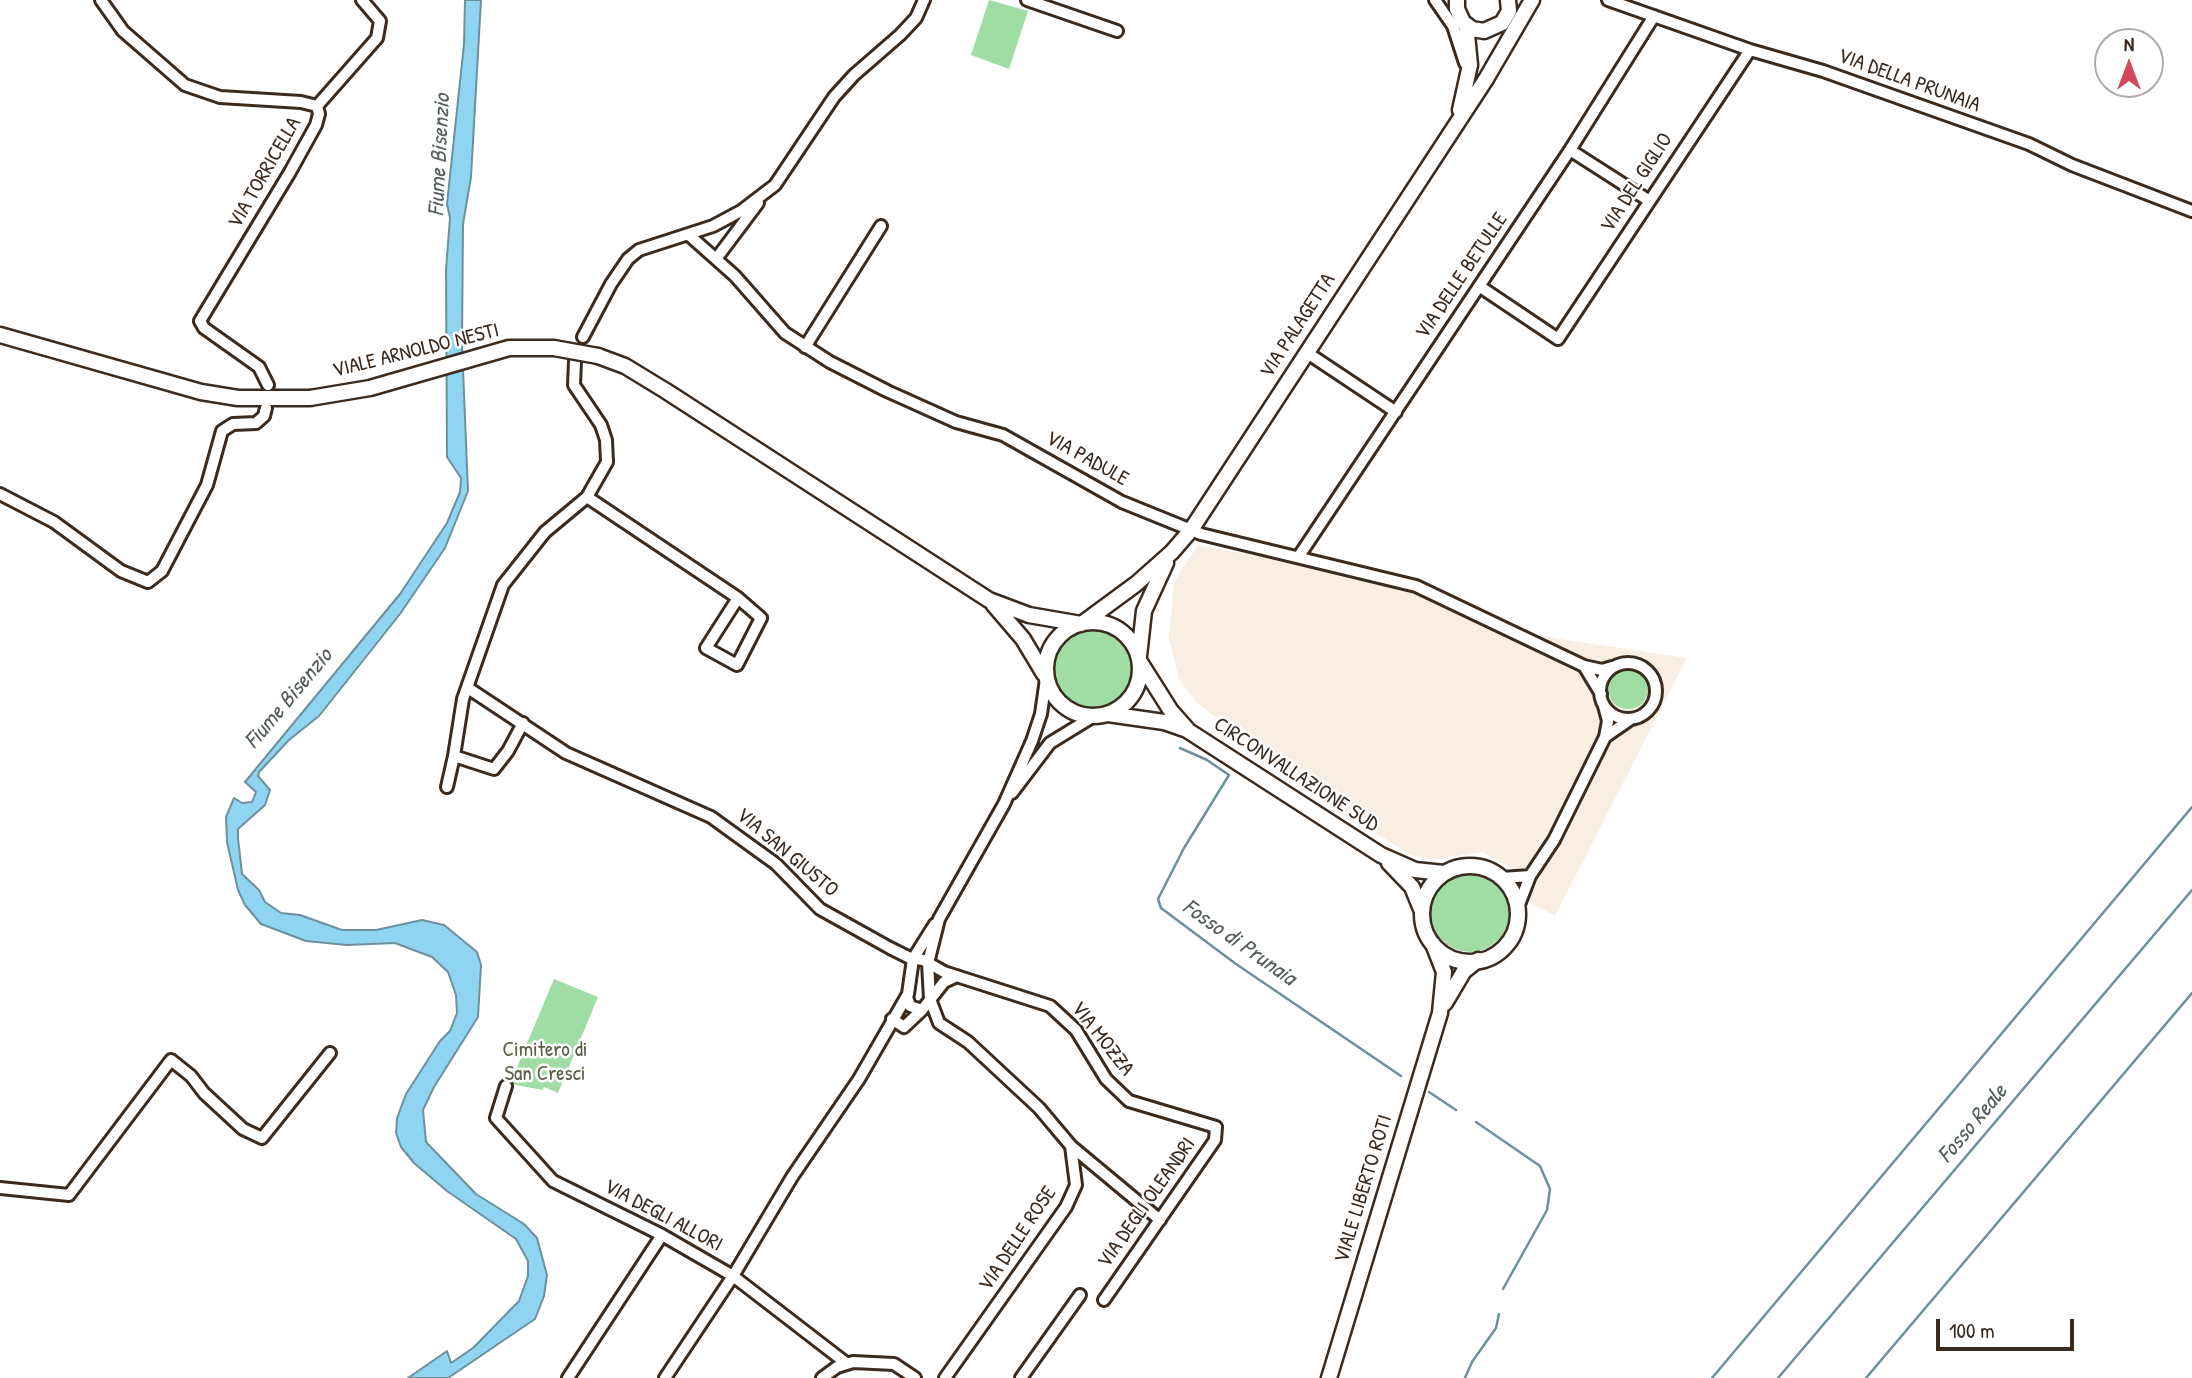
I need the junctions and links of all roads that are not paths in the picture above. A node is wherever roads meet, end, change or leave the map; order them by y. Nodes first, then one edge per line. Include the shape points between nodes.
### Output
1 (101, 0) edge
2 (362, 0) edge
3 (924, 0) edge
4 (1027, 0) edge
5 (1435, 0) edge
6 (1520, 0) edge
7 (1532, 0) edge
8 (1608, 0) edge
9 (1453, 3) edge
10 (1642, 5) edge
11 (1506, 11) edge
12 (1654, 16) junction
13 (1466, 25) junction
14 (1117, 32) dead end
15 (1750, 50) junction
16 (1499, 57) junction
17 (1469, 78) junction
18 (317, 106) junction
19 (1457, 121) junction
20 (1570, 150) junction
21 (764, 195) junction
22 (1648, 200) junction
23 (2192, 211) edge
24 (881, 226) dead end
25 (690, 236) junction
26 (716, 259) junction
27 (1479, 286) junction
28 (0, 335) edge
29 (583, 337) dead end
30 (805, 347) junction
31 (1306, 352) junction
32 (575, 361) dead end
33 (268, 385) dead end
34 (266, 408) dead end
35 (1396, 412) junction
36 (0, 494) edge
37 (586, 497) junction
38 (1191, 530) junction
39 (1172, 552) junction
40 (1299, 556) junction
41 (738, 598) junction
42 (989, 600) junction
43 (1082, 623) junction
44 (1139, 659) junction
45 (1584, 666) junction
46 (1614, 667) junction
47 (1046, 679) junction
48 (468, 688) junction
49 (1602, 699) junction
50 (1101, 715) junction
51 (1631, 719) junction
52 (523, 723) junction
53 (1188, 730) junction
54 (1605, 737) junction
55 (454, 756) junction
56 (447, 787) dead end
57 (1003, 804) junction
58 (1381, 855) junction
59 (1444, 873) junction
60 (1530, 876) junction
61 (1502, 878) junction
62 (1517, 910) junction
63 (1422, 915) junction
64 (939, 919) junction
65 (1433, 944) junction
66 (913, 959) junction
67 (1478, 960) junction
68 (928, 963) junction
69 (957, 976) junction
70 (907, 997) junction
71 (930, 999) junction
72 (922, 1010) junction
73 (1440, 1013) junction
74 (892, 1019) junction
75 (330, 1052) dead end
76 (506, 1086) dead end
77 (1216, 1127) joint
78 (1071, 1146) junction
79 (0, 1188) edge
80 (1160, 1220) junction
81 (662, 1235) junction
82 (733, 1276) junction
83 (1080, 1295) dead end
84 (1104, 1300) dead end
85 (846, 1363) junction
86 (568, 1378) edge
87 (665, 1378) edge
88 (822, 1378) edge
89 (915, 1378) edge
90 (945, 1378) edge
91 (1021, 1378) edge
92 (1329, 1378) edge

1 - 18 street, VIA TORRICELLA via 123,30 185,85 220,97
2 - 18 street via 380,21 377,38
3 - 21 street via 916,18 834,97
4 - 14 street
5 - 17 street via 1452,26
6 - 11 street
7 - 16 street, VIA PALAGETTA
8 - 10 street, VIA DELLA PRUNAIA
9 - 13 street, VIA PALAGETTA
10 - 12 street, VIA DELLA PRUNAIA
11 - 13 street via 1484,31
11 - 16 street, VIA PALAGETTA
12 - 15 street, VIA DELLA PRUNAIA
12 - 20 street, VIA DELLE BETULLE
13 - 17 street, VIA PALAGETTA
15 - 22 street, VIA DEL GIGLIO
15 - 23 street, VIA DELLA PRUNAIA via 2029,144
16 - 19 street, VIA PALAGETTA
17 - 19 street, VIA PALAGETTA
18 - 33 street, VIA TORRICELLA via 316,125 290,173 200,321 258,367
19 - 31 street, VIA PALAGETTA
20 - 22 street
20 - 27 street, VIA DELLE BETULLE
21 - 25 street
21 - 26 street
22 - 27 street, VIA DEL GIGLIO via 1558,338
24 - 30 street
25 - 26 street, VIA PADULE
25 - 29 street via 639,250 628,259
26 - 30 street, VIA PADULE via 785,333
27 - 35 street, VIA DELLE BETULLE
28 - 42 street, VIALE ARNOLDO NESTI, bridge via 201,392 238,398 310,398 370,388 509,348 554,348 597,356 666,390
30 - 38 street, VIA PADULE via 956,422 1013,440 1122,502
31 - 35 street
31 - 38 street, VIA PALAGETTA
32 - 37 street via 574,385 601,425 608,455 604,472
34 - 36 street via 256,423 225,427 207,485 162,571 148,582 121,571 54,522
35 - 40 street, VIA DELLE BETULLE
37 - 41 street
37 - 48 street via 545,532 503,585
38 - 39 street, VIA PALAGETTA
38 - 40 street, VIA PADULE
39 - 43 street, VIA PALAGETTA
39 - 44 street, VIA PALAGETTA via 1144,611
40 - 45 street, VIA PADULE via 1416,586
41 - 41 street via 761,618 737,665 706,648
42 - 43 street, VIALE ARNOLDO NESTI via 1029,615
42 - 47 street, VIALE ARNOLDO NESTI via 1023,639
43 - 44 street via 1118,629 1131,640
43 - 47 street, VIA PALAGETTA via 1063,632 1052,645
44 - 50 street, VIA PALAGETTA via 1140,678 1134,693 1124,706
44 - 53 street, CIRCONVALLAZIONE SUD
45 - 46 street
45 - 49 street
46 - 49 street via 1603,678
46 - 51 street via 1639,665 1655,682 1652,706
47 - 50 street via 1064,705 1076,712
47 - 57 street, VIA PALAGETTA via 1040,719
48 - 52 street, VIA SAN GIUSTO
48 - 55 street
49 - 51 street via 1615,715
49 - 54 street via 1608,721
50 - 53 street, CIRCONVALLAZIONE SUD via 1164,722
50 - 57 street, VIA PALAGETTA via 1050,743
51 - 54 street
52 - 55 street via 494,769
52 - 66 street, VIA SAN GIUSTO via 566,753 711,817 776,864 820,909
53 - 58 street, CIRCONVALLAZIONE SUD
54 - 60 street via 1548,852
55 - 56 street
57 - 64 street, VIA PALAGETTA
58 - 59 street, CIRCONVALLAZIONE SUD via 1415,870
58 - 63 street, CIRCONVALLAZIONE SUD via 1415,892
59 - 61 street, CIRCONVALLAZIONE SUD via 1474,866
59 - 63 street via 1427,892
60 - 61 street
60 - 62 street
61 - 62 street via 1514,895
62 - 67 street via 1507,943
63 - 65 street, CIRCONVALLAZIONE SUD
64 - 66 street, VIA PALAGETTA
64 - 68 street, VIA PALAGETTA
65 - 67 street via 1453,958
65 - 73 street, VIALE LIBERTO ROTI via 1444,972
66 - 68 street, VIA SAN GIUSTO
66 - 70 street
67 - 73 street, VIALE LIBERTO ROTI via 1464,971
68 - 69 street, VIA MOZZA
68 - 71 street
69 - 71 street via 944,982
69 - 77 street, VIA MOZZA via 1034,998 1056,1010 1082,1037 1106,1079 1129,1101
70 - 72 street via 910,1006
70 - 74 street
71 - 72 street
71 - 78 street via 940,1025 968,1042 1007,1077
72 - 74 street via 904,1027
73 - 92 street, VIALE LIBERTO ROTI
74 - 82 street via 859,1079 792,1177
75 - 79 street via 262,1138 234,1121 171,1060 69,1195
76 - 81 street, VIA DEGLI ALLORI via 496,1118 542,1171 553,1181
77 - 80 street, VIA DEGLI OLEANDRI via 1215,1140
78 - 80 street
78 - 90 street, VIA DELLE ROSE via 1076,1169 1072,1196
80 - 84 street, VIA DEGLI OLEANDRI
81 - 82 street, VIA DEGLI ALLORI
81 - 86 street
82 - 85 street, VIA DEGLI ALLORI
82 - 87 street
83 - 91 street
85 - 88 street
85 - 89 street via 888,1363

